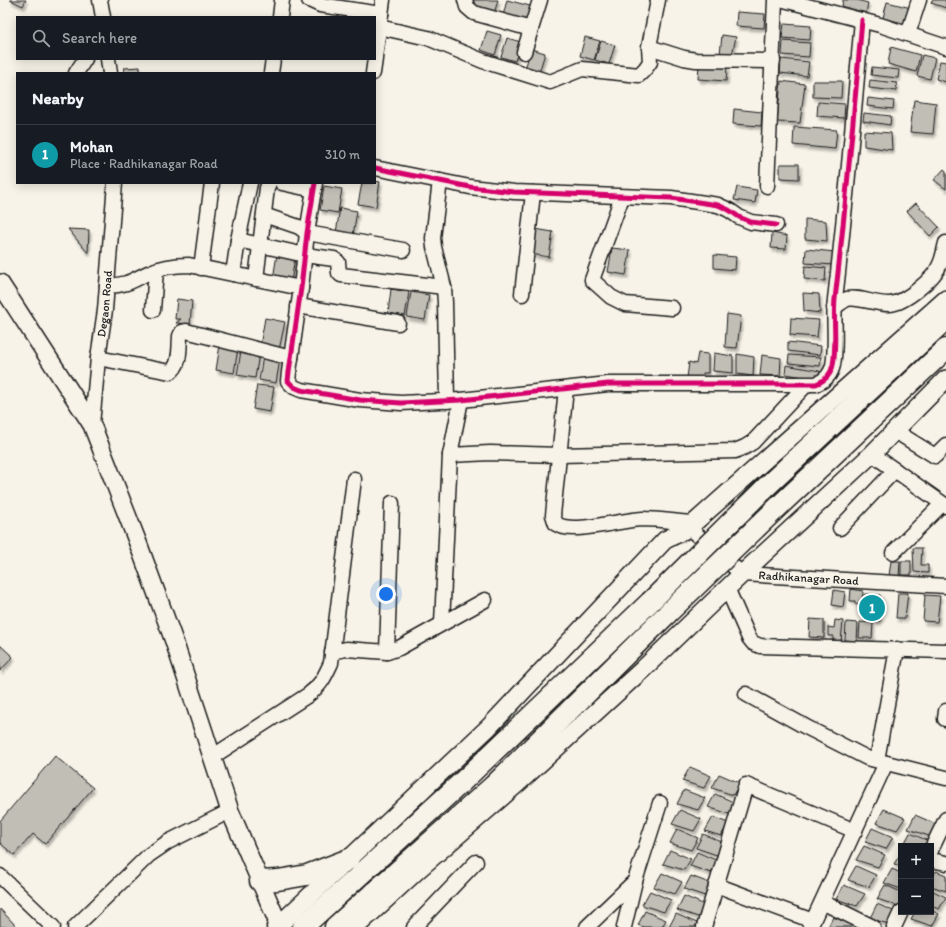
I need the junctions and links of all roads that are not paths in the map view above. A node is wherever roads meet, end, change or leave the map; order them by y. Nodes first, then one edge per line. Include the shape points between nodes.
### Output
1 (100, 0) edge
2 (282, 0) edge
3 (309, 0) edge
4 (383, 0) edge
5 (465, 0) edge
6 (540, 0) edge
7 (658, 0) edge
8 (775, 0) edge
9 (784, 0) edge
10 (919, 0) edge
11 (827, 5) edge
12 (104, 16) edge
13 (280, 16) edge
14 (361, 16) edge
15 (376, 20) edge
16 (862, 20) junction
17 (380, 21) junction
18 (531, 29) junction
19 (908, 34) junction
20 (649, 47) junction
21 (946, 47) edge
22 (376, 51) edge
23 (524, 52) dead end
24 (85, 60) edge
25 (108, 60) edge
26 (273, 60) edge
27 (375, 60) edge
28 (773, 61) junction
29 (77, 72) edge
30 (110, 72) edge
31 (271, 72) edge
32 (372, 72) edge
33 (376, 168) edge
34 (440, 181) junction
35 (116, 184) edge
36 (212, 184) edge
37 (250, 184) edge
38 (269, 184) edge
39 (290, 184) edge
40 (768, 186) dead end
41 (315, 187) edge
42 (533, 193) junction
43 (622, 197) junction
44 (264, 215) junction
45 (776, 225) dead end
46 (306, 233) junction
47 (238, 240) junction
48 (260, 245) junction
49 (403, 250) dead end
50 (945, 253) edge
51 (305, 255) junction
52 (201, 268) junction
53 (156, 270) junction
54 (233, 274) junction
55 (256, 279) junction
56 (0, 283) edge
57 (107, 286) junction
58 (444, 286) junction
59 (301, 288) junction
60 (522, 294) dead end
61 (946, 299) edge
62 (298, 306) junction
63 (672, 308) dead end
64 (834, 308) junction
65 (153, 310) dead end
66 (946, 319) edge
67 (398, 323) dead end
68 (946, 349) edge
69 (98, 358) junction
70 (291, 358) junction
71 (946, 379) edge
72 (806, 385) junction
73 (566, 389) junction
74 (454, 401) junction
75 (92, 425) junction
76 (895, 431) junction
77 (946, 445) edge
78 (872, 454) junction
79 (450, 455) junction
80 (559, 455) junction
81 (895, 470) junction
82 (354, 479) dead end
83 (392, 502) dead end
84 (944, 505) edge
85 (692, 525) junction
86 (840, 528) dead end
87 (892, 553) dead end
88 (742, 574) junction
89 (946, 586) edge
90 (727, 588) junction
91 (486, 600) dead end
92 (442, 623) junction
93 (897, 649) junction
94 (946, 651) edge
95 (332, 652) junction
96 (387, 652) junction
97 (746, 694) dead end
98 (212, 757) junction
99 (881, 762) junction
100 (946, 778) edge
101 (660, 803) dead end
102 (230, 811) junction
103 (946, 819) edge
104 (855, 831) junction
105 (934, 844) edge
106 (349, 859) junction
107 (934, 861) edge
108 (476, 862) dead end
109 (946, 863) edge
110 (0, 876) edge
111 (260, 881) junction
112 (635, 881) junction
113 (716, 885) junction
114 (822, 902) junction
115 (900, 915) edge
116 (812, 924) edge
117 (279, 926) edge
118 (53, 927) edge
119 (75, 927) edge
120 (302, 927) edge
121 (335, 927) edge
122 (356, 927) edge
123 (414, 927) edge
124 (587, 927) edge
125 (624, 927) edge
126 (704, 927) edge
127 (873, 927) edge
128 (894, 927) edge

1 - 12 street
2 - 13 street
3 - 14 street
4 - 17 street
5 - 18 street via 467,7 474,13
6 - 18 street
7 - 20 street
8 - 28 street
9 - 11 street
10 - 19 street
11 - 16 street
15 - 17 street
16 - 19 street
16 - 64 street
17 - 20 street via 483,61 550,82 582,70 639,75 650,62
17 - 22 street
18 - 23 street
19 - 21 street
20 - 28 street via 696,60
24 - 29 street
25 - 30 street
26 - 31 street
27 - 32 street
28 - 40 street
33 - 34 street
34 - 42 street via 477,188
34 - 58 street via 434,247
35 - 57 street, Degaon Road
36 - 52 street
37 - 47 street
38 - 44 street
39 - 41 street
41 - 46 street
42 - 43 street
42 - 60 street
43 - 45 street via 671,198 718,205 751,222
43 - 63 street via 592,280 611,297 625,304
44 - 46 street via 299,227
44 - 48 street
46 - 49 street
46 - 51 street
47 - 48 street
47 - 54 street
48 - 51 street
48 - 55 street
50 - 64 street via 935,273 903,301 879,304 846,299
51 - 58 street via 334,259 338,262 341,275
51 - 59 street
52 - 53 street via 176,265
52 - 54 street
53 - 57 street via 130,283
53 - 65 street
54 - 55 street
55 - 59 street
56 - 75 main road
57 - 69 street, Degaon Road
58 - 74 street
59 - 62 street
61 - 85 main road
62 - 67 street
62 - 70 street
64 - 72 street via 833,367 822,382
66 - 120 highway, bridge via 766,487 463,781
68 - 121 highway, bridge via 774,510 494,785
69 - 70 street via 170,372 177,364 180,336 186,331
69 - 75 street, Degaon Road
70 - 74 street via 288,381 301,390 360,400 401,403
71 - 76 main road
72 - 73 street via 608,384
72 - 80 street via 753,442 735,450
73 - 74 street
73 - 80 street
74 - 79 street
75 - 98 main road via 174,641
76 - 77 street via 935,456
76 - 78 main road
78 - 81 street
78 - 88 main road
79 - 80 street
79 - 92 street
80 - 85 street via 553,515 556,524 561,527 598,526 643,519
81 - 84 street
81 - 86 street
82 - 95 street
83 - 96 street
84 - 87 street
85 - 88 street, Radhikanagar Road
85 - 106 main road via 665,540 489,727
88 - 89 street, Radhikanagar Road
88 - 90 main road
90 - 93 street via 749,638 760,646
90 - 122 main road via 643,669
91 - 92 street
92 - 96 street via 399,648
93 - 94 street
93 - 99 street
95 - 96 street via 346,649
95 - 98 street via 331,663 317,688
97 - 99 street via 806,728 867,758
98 - 102 main road
99 - 100 street
99 - 104 street
101 - 112 street
102 - 111 main road
102 - 119 street via 168,842 149,855
103 - 105 street
104 - 113 street via 746,785
104 - 114 street
106 - 111 highway via 307,875
106 - 117 main road
107 - 109 street
108 - 123 street
110 - 118 street
111 - 117 main road
112 - 124 street
112 - 125 street
113 - 116 street
113 - 126 street
114 - 116 street
114 - 127 street
115 - 128 street

